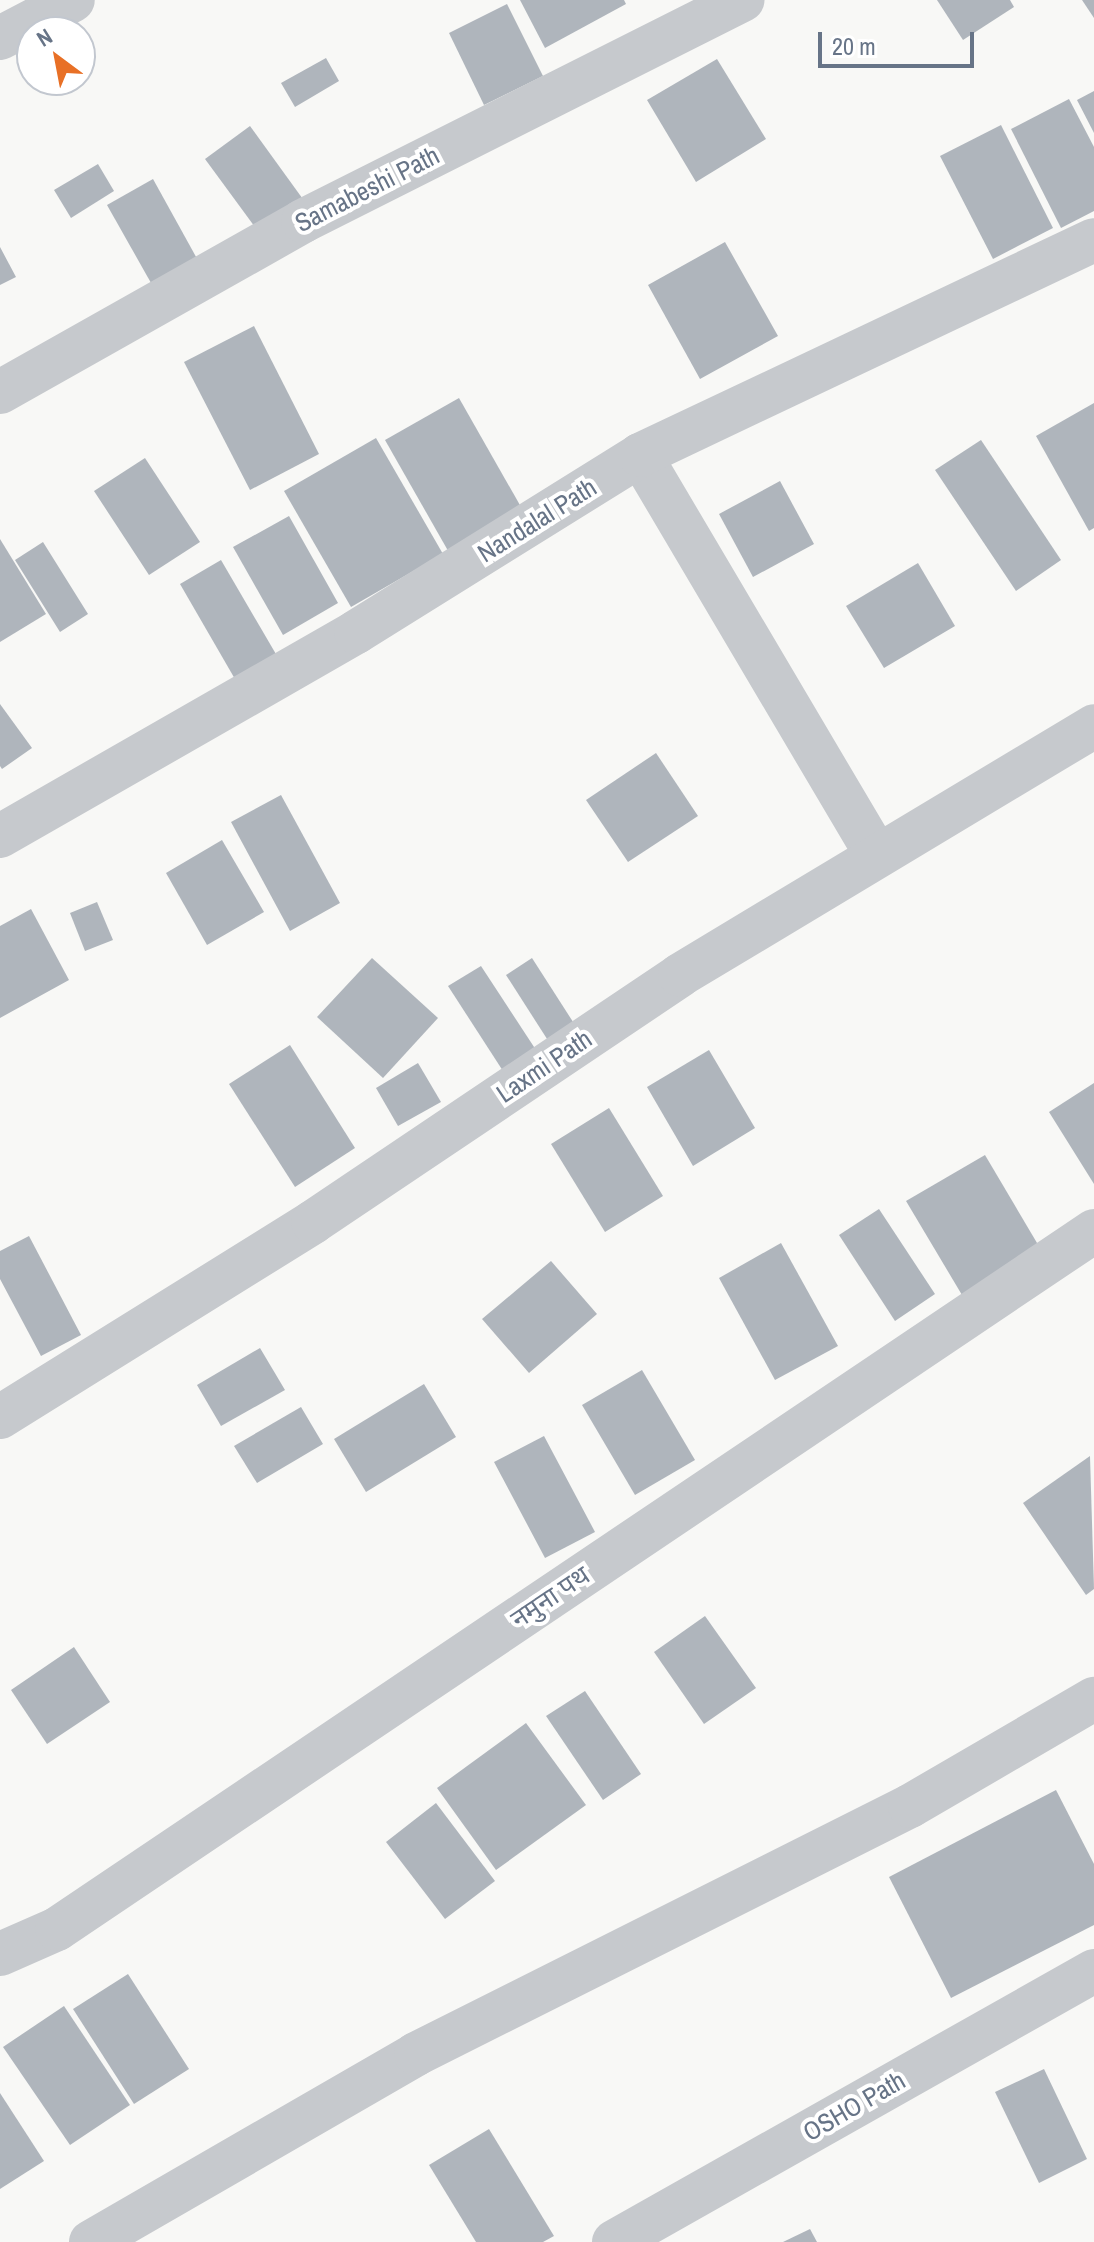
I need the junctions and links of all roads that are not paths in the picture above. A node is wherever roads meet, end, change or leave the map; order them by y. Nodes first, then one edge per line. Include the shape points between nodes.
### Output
1 (73, 0) edge
2 (743, 0) edge
3 (0, 38) edge
4 (1094, 240) edge
5 (0, 392) edge
6 (640, 455) junction
7 (1094, 726) edge
8 (0, 836) edge
9 (875, 852) junction
10 (1094, 1231) edge
11 (0, 1417) edge
12 (1094, 1699) edge
13 (0, 1954) edge
14 (1094, 1971) edge
15 (91, 2242) edge
16 (614, 2242) edge

1 - 3 street
2 - 5 street, Samabeshi Path via 303,221
4 - 6 street, Nandalal Path
6 - 8 street, Nandalal Path via 356,632
6 - 9 street
7 - 9 street, Laxmi Path
9 - 11 street, Laxmi Path via 313,1222
10 - 13 street, नमुना पथ via 57,1929
12 - 15 street via 910,1806 416,2054
14 - 16 street, OSHO Path

